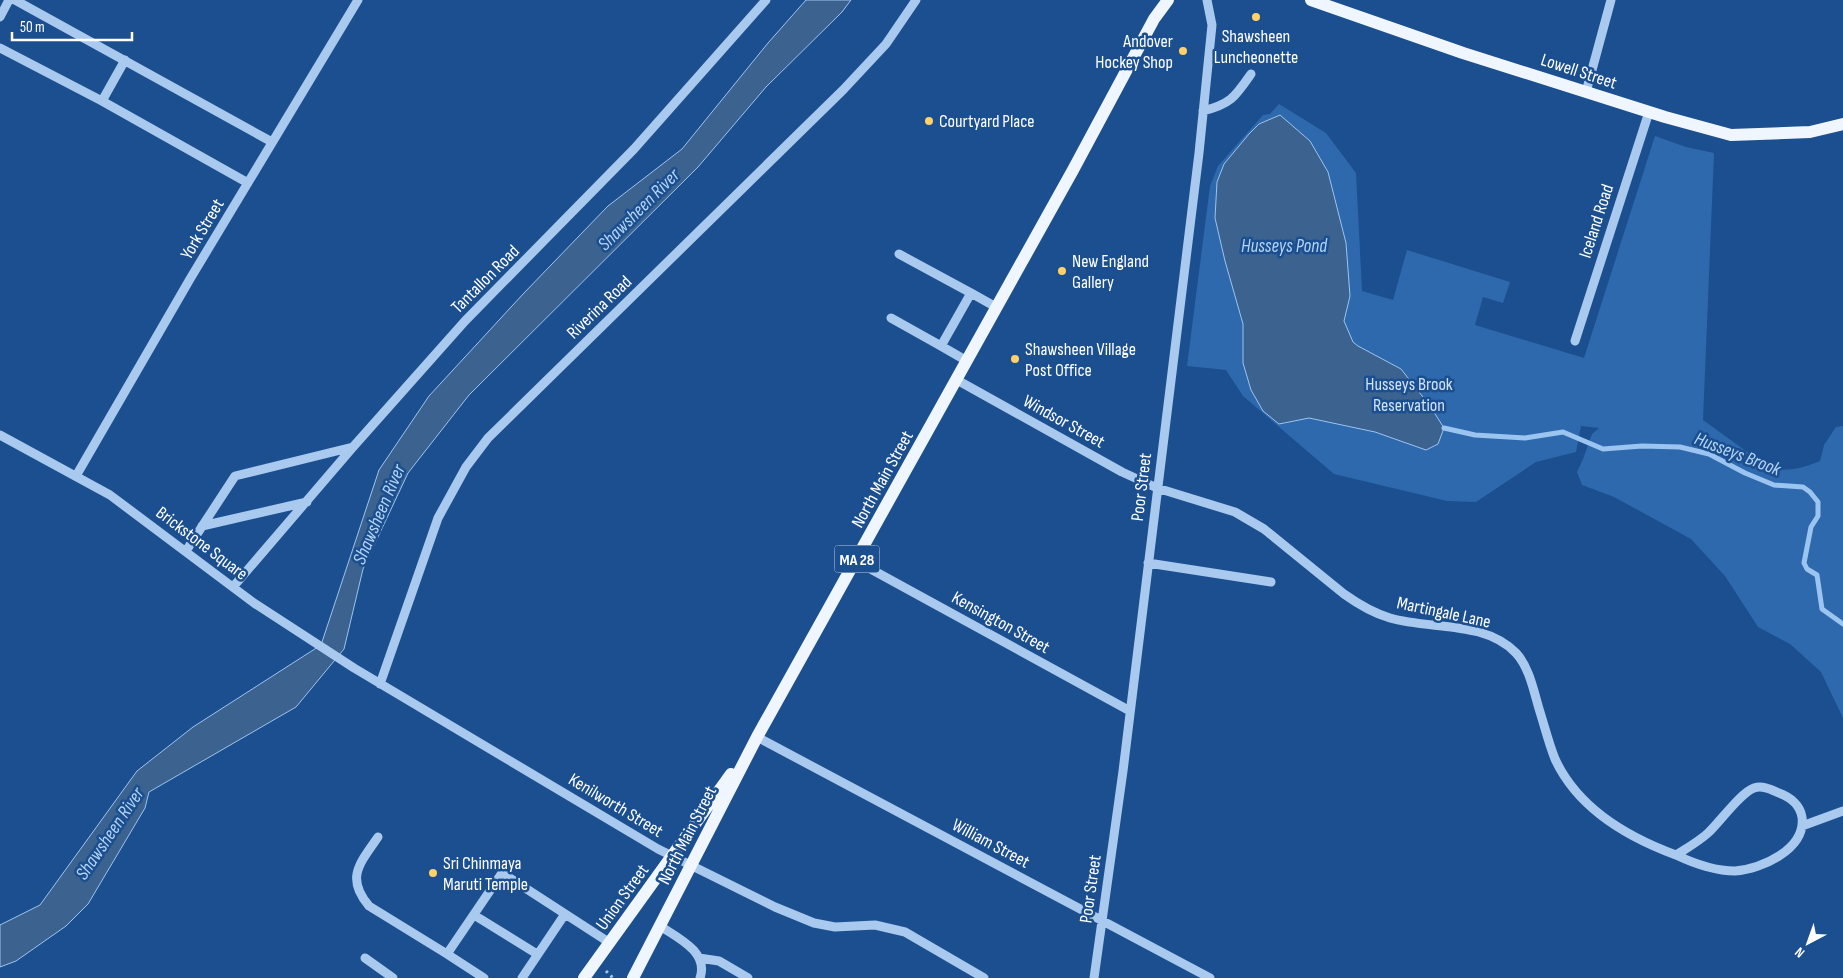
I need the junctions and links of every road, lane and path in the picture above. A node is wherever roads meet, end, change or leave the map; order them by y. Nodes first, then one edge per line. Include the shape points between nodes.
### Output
1 (9, 0) edge
2 (15, 0) edge
3 (358, 0) edge
4 (766, 0) edge
5 (916, 0) edge
6 (1168, 0) edge
7 (1207, 0) edge
8 (1311, 0) edge
9 (1611, 0) edge
10 (0, 17) edge
11 (0, 48) edge
12 (125, 60) junction
13 (1251, 74) dead end
14 (1586, 92) junction
15 (102, 101) junction
16 (1203, 111) junction
17 (1649, 112) junction
18 (1843, 124) edge
19 (272, 142) junction
20 (248, 183) junction
21 (899, 254) dead end
22 (971, 293) junction
23 (996, 307) junction
24 (891, 318) dead end
25 (1575, 341) dead end
26 (941, 346) junction
27 (967, 361) junction
28 (956, 380) junction
29 (0, 435) edge
30 (353, 447) junction
31 (76, 476) junction
32 (1157, 488) junction
33 (307, 502) junction
34 (202, 526) junction
35 (186, 551) junction
36 (856, 561) junction
37 (1148, 563) junction
38 (1271, 582) dead end
39 (233, 587) junction
40 (380, 684) junction
41 (1130, 711) junction
42 (757, 737) junction
43 (1843, 810) edge
44 (1802, 826) junction
45 (378, 837) dead end
46 (1676, 855) junction
47 (672, 856) junction
48 (691, 866) junction
49 (565, 914) junction
50 (474, 915) junction
51 (1103, 921) junction
52 (660, 926) junction
53 (610, 943) junction
54 (447, 954) junction
55 (537, 954) junction
56 (365, 958) dead end
57 (700, 958) junction
58 (606, 971) dead end
59 (393, 978) edge
60 (484, 978) edge
61 (522, 978) edge
62 (584, 978) edge
63 (613, 978) edge
64 (633, 978) edge
65 (700, 978) edge
66 (748, 978) edge
67 (984, 978) edge
68 (1094, 978) edge
69 (1210, 978) edge

1 - 10 street
2 - 12 street
3 - 19 street, York Street
4 - 30 street, Tantallon Road via 640,142 465,321
5 - 40 street, Riverina Road via 886,44 843,90 488,438 466,467 438,518
6 - 23 main road, North Main Street / MA 28 via 1154,19
7 - 16 street, Poor Street via 1212,25
8 - 14 main road, Lowell Street
9 - 14 street
11 - 15 street
12 - 15 street
12 - 19 street
13 - 16 street via 1237,95 1222,106
14 - 17 main road, Lowell Street
15 - 20 street
16 - 32 street, Poor Street
17 - 18 main road, Lowell Street via 1731,135 1810,132
17 - 25 street, Iceland Road
19 - 20 street, York Street
20 - 31 street, York Street
21 - 22 street
22 - 23 street
22 - 26 street
23 - 27 main road, North Main Street / MA 28
24 - 26 street
26 - 27 street
27 - 28 main road, North Main Street / MA 28
28 - 32 street, Windsor Street
28 - 36 main road, North Main Street / MA 28
29 - 31 street, Brickstone Square
30 - 33 street, Tantallon Road
30 - 34 street via 235,476
31 - 35 street, Brickstone Square via 110,495
32 - 37 street, Poor Street
32 - 46 street, Martingale Lane via 1219,506 1250,519 1344,594 1378,614 1468,630 1507,646 1517,654 1525,668 1555,758 1573,788 1599,814 1630,836
33 - 34 street
33 - 39 street, Tantallon Road
34 - 35 street
35 - 39 street, Brickstone Square
36 - 41 street, Kensington Street
36 - 42 main road, North Main Street / MA 28
37 - 38 street
37 - 41 street, Poor Street
39 - 40 street, Brickstone Square via 287,626
40 - 47 street, Kenilworth Street
41 - 51 street, Poor Street
42 - 47 main road, Union Street / MA 28
42 - 48 main road, North Main Street / MA 28
42 - 51 street, William Street
43 - 44 street
44 - 46 street, Martingale Lane via 1800,836 1790,847 1751,868 1721,870
44 - 46 street via 1801,812 1792,800 1767,788 1754,788 1707,834
45 - 54 street via 359,864 355,876 360,896 369,906
47 - 48 street, Kenilworth Street
47 - 53 main road, Union Street / MA 28
48 - 52 main road, North Main Street / MA 28
48 - 67 street, Kenilworth Street via 814,923 835,927 875,925 905,932
49 - 50 street via 502,874
49 - 53 street
49 - 55 street
50 - 54 street
50 - 55 street
51 - 68 street, Poor Street
51 - 69 street, William Street
52 - 57 street via 691,947
52 - 64 main road, North Main Street / MA 28
53 - 62 main road, Union Street / MA 28
54 - 60 street
55 - 61 street
56 - 59 street
57 - 65 street
57 - 66 street via 719,961
58 - 63 path

